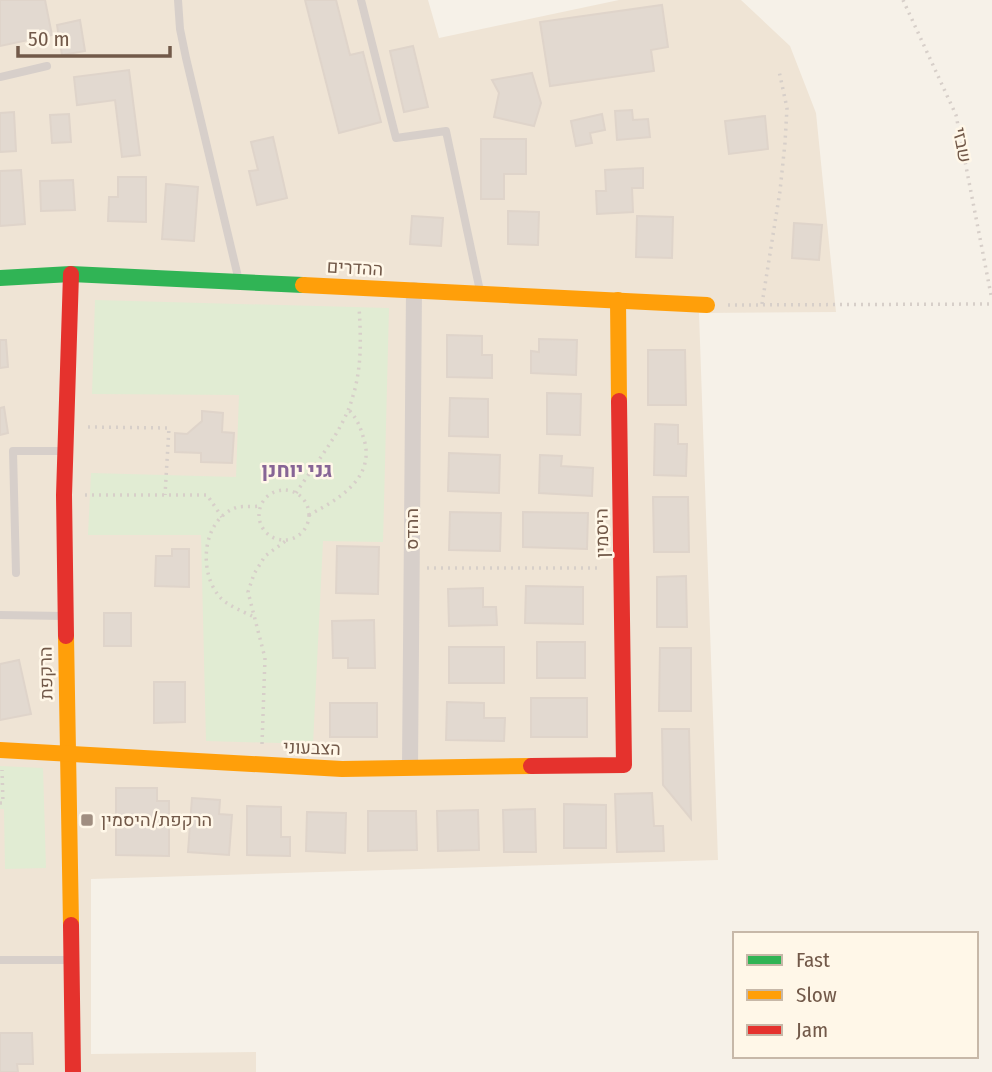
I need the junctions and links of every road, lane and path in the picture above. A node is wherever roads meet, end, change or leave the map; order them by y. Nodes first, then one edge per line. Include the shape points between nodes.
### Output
1 (178, 0) edge
2 (361, 0) edge
3 (903, 0) edge
4 (47, 66) dead end
5 (779, 71) dead end
6 (0, 77) edge
7 (71, 274) junction
8 (0, 278) edge
9 (239, 282) junction
10 (358, 288) junction
11 (414, 290) junction
12 (480, 293) junction
13 (618, 300) junction
14 (992, 302) edge
15 (707, 304) joint
16 (762, 304) junction
17 (348, 409) junction
18 (65, 426) junction
19 (64, 452) junction
20 (296, 493) junction
21 (64, 495) junction
22 (165, 495) junction
23 (260, 506) junction
24 (309, 515) junction
25 (222, 517) junction
26 (286, 540) junction
27 (621, 568) junction
28 (412, 569) junction
29 (16, 573) dead end
30 (0, 615) edge
31 (65, 616) junction
32 (253, 616) junction
33 (1, 750) edge
34 (67, 752) junction
35 (261, 765) junction
36 (624, 765) joint
37 (411, 767) junction
38 (0, 803) edge
39 (0, 960) edge
40 (71, 960) junction
41 (73, 1072) edge

1 - 9 lane via 186,58
2 - 12 lane via 396,138 446,131
3 - 14 path, שבזי via 956,115
4 - 6 lane
5 - 16 path via 787,107 785,143
7 - 8 street, ההדרים
7 - 9 street, ההדרים
7 - 18 street, הרקפת
9 - 10 street, ההדרים
10 - 11 street, ההדרים
10 - 17 path via 361,344
11 - 12 street, ההדרים
11 - 28 street, ההדס
12 - 13 street, ההדרים
13 - 15 street, ההדרים
13 - 27 street, היסמין
14 - 16 path
15 - 16 path
17 - 20 path
17 - 24 path via 357,419 367,455 361,477 344,494
18 - 19 street, הרקפת
18 - 22 path via 169,428
19 - 21 street, הרקפת
19 - 29 lane via 13,451
20 - 23 path via 279,490
20 - 24 path
21 - 22 path
21 - 31 street, הרקפת
22 - 25 path via 207,495
23 - 25 path via 237,508
23 - 26 path via 263,530
24 - 26 path via 302,532
25 - 32 path via 213,527 206,565 220,598
26 - 32 path via 265,556 254,574 248,592
27 - 28 path
27 - 36 street, היסמין
28 - 37 street, ההדס
30 - 31 lane
31 - 34 street, הרקפת
32 - 35 path via 265,658
33 - 34 street, הצבעוני
33 - 38 path via 4,803
34 - 35 street, הצבעוני
34 - 40 street, הרקפת
35 - 37 street, הצבעוני
36 - 37 street, הצבעוני
39 - 40 lane
40 - 41 street, הרקפת

